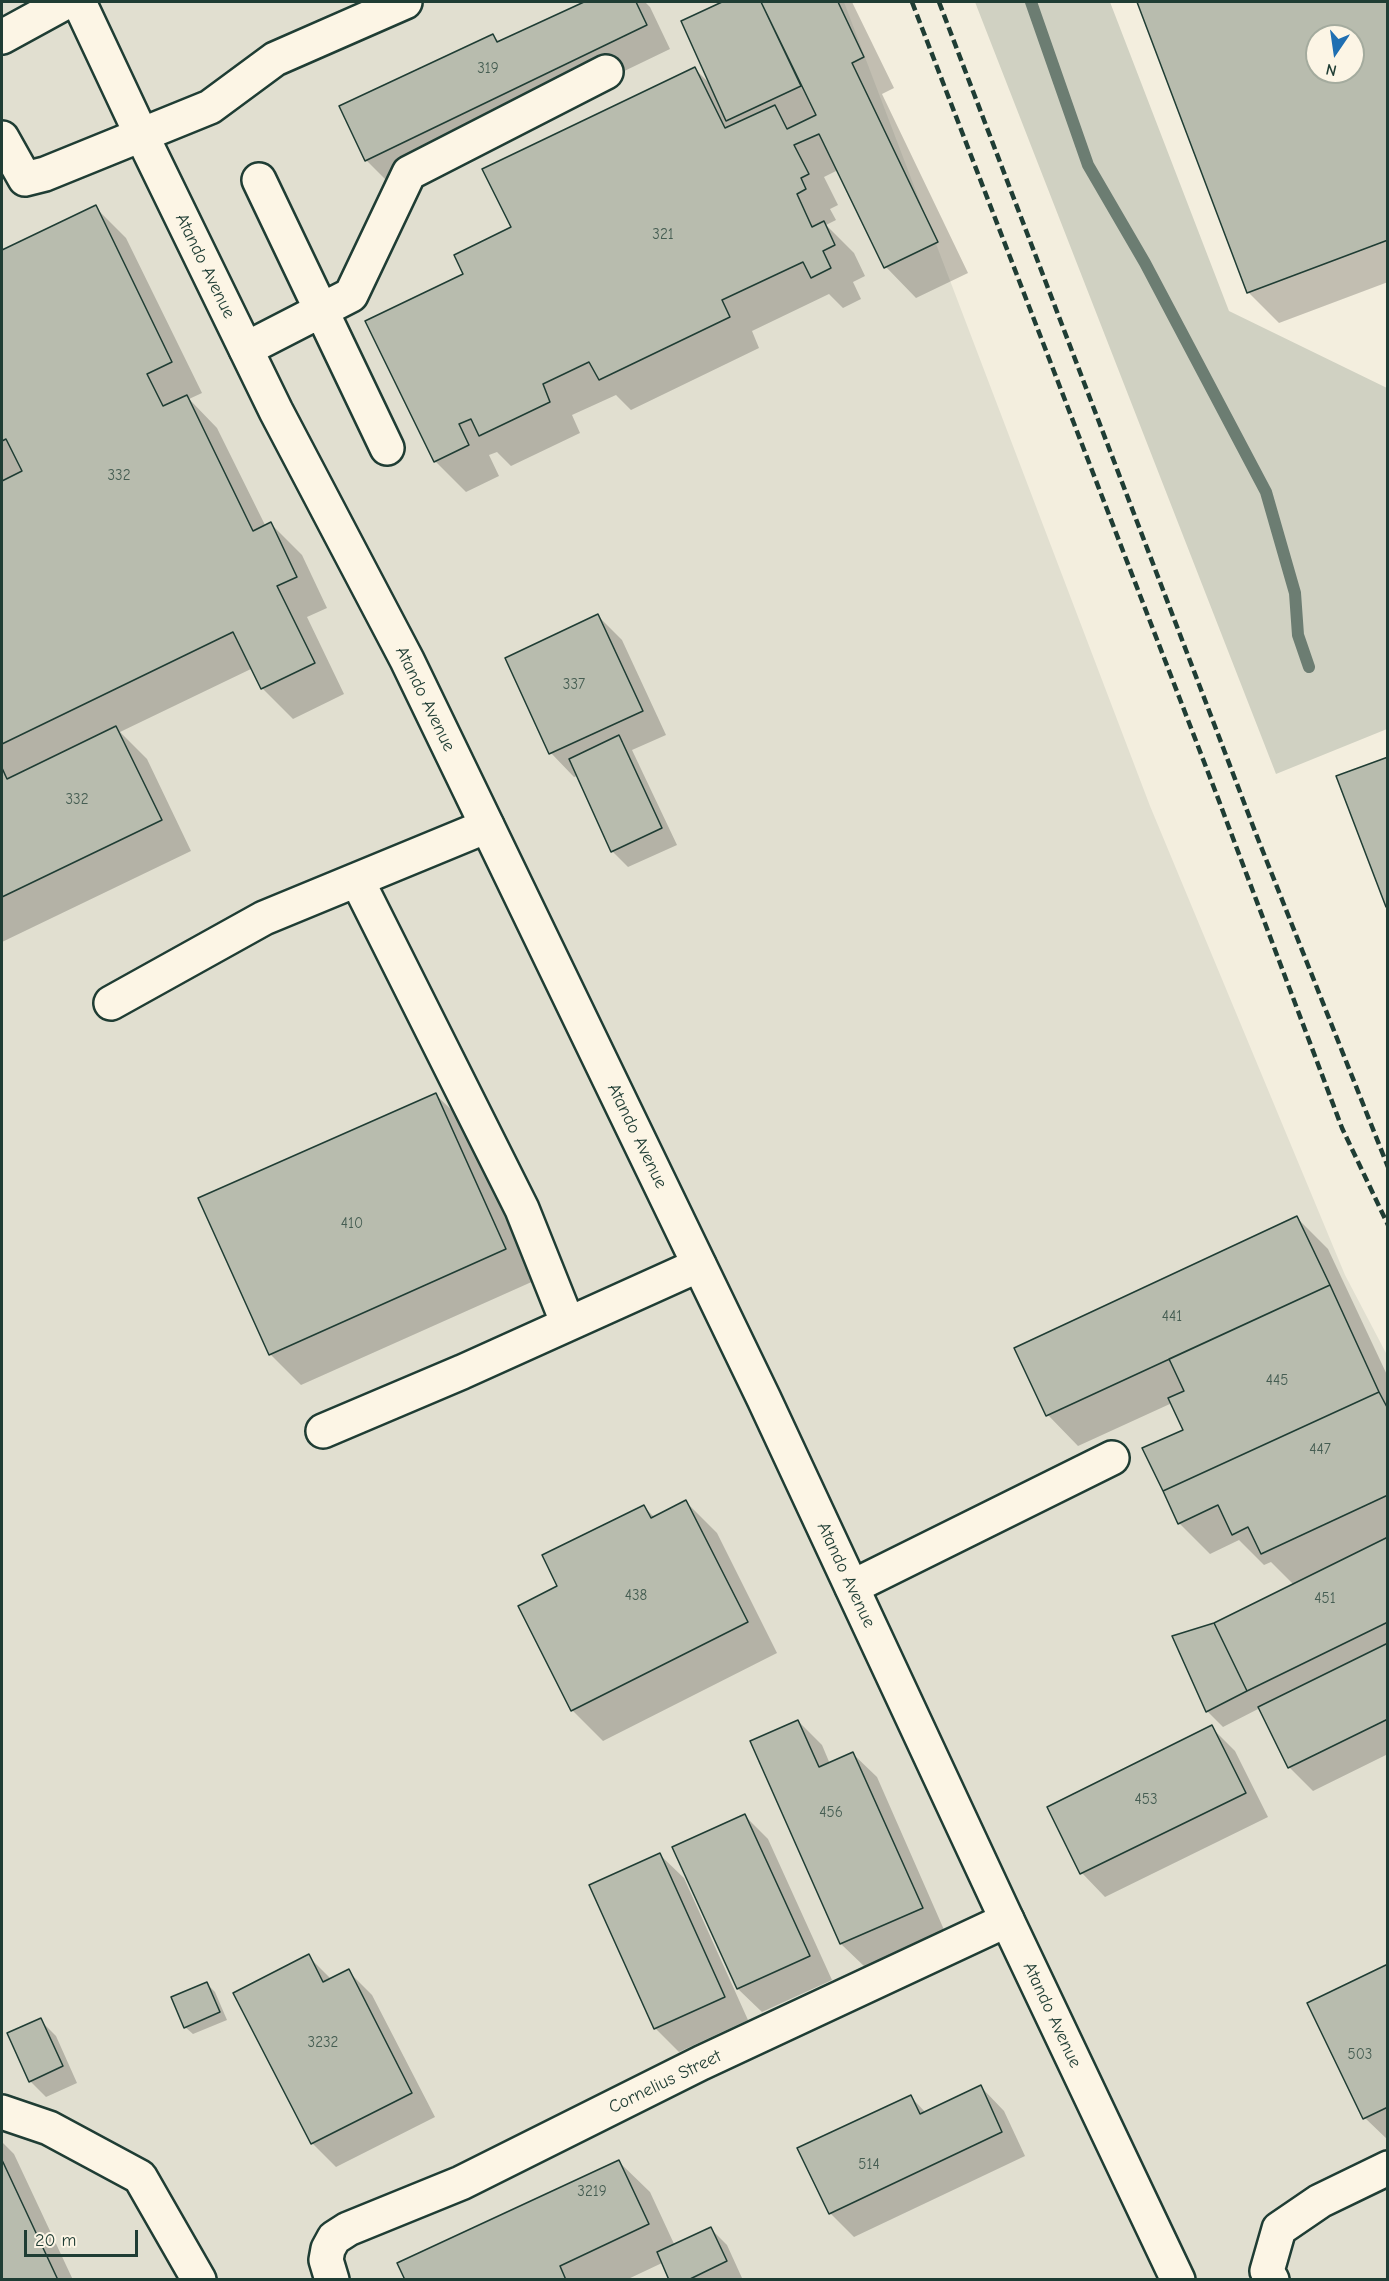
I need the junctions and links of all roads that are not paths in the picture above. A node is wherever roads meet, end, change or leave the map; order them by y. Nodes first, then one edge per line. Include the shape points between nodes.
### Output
1 (66, 2) edge
2 (79, 2) edge
3 (405, 2) edge
4 (2, 37) edge
5 (606, 72) dead end
6 (141, 134) junction
7 (2, 138) edge
8 (259, 180) dead end
9 (320, 311) junction
10 (246, 349) junction
11 (387, 448) dead end
12 (487, 826) junction
13 (357, 880) junction
14 (111, 1004) dead end
15 (699, 1265) junction
16 (568, 1324) junction
17 (323, 1431) dead end
18 (1112, 1458) dead end
19 (852, 1587) junction
20 (1007, 1920) junction
21 (2, 2112) edge
22 (1388, 2168) edge
23 (330, 2264) edge
24 (198, 2280) edge
25 (1178, 2280) edge
26 (1272, 2280) edge

1 - 4 main road
2 - 6 main road, Atando Avenue
3 - 6 main road via 275,59 210,107
5 - 9 main road via 409,173 351,294
6 - 7 main road via 26,179
6 - 10 main road, Atando Avenue
8 - 9 main road
9 - 10 main road
9 - 11 main road
10 - 12 main road, Atando Avenue
12 - 13 main road
12 - 15 main road, Atando Avenue
13 - 14 main road via 264,918
13 - 16 main road via 522,1209
15 - 16 main road
15 - 19 main road, Atando Avenue
16 - 17 main road
18 - 19 main road
19 - 20 main road, Atando Avenue
20 - 23 main road, Cornelius Street via 701,2063 461,2183 348,2229 334,2238
20 - 25 main road, Atando Avenue
21 - 24 main road via 50,2128 140,2177
22 - 26 main road via 1320,2201 1279,2229 1267,2271

